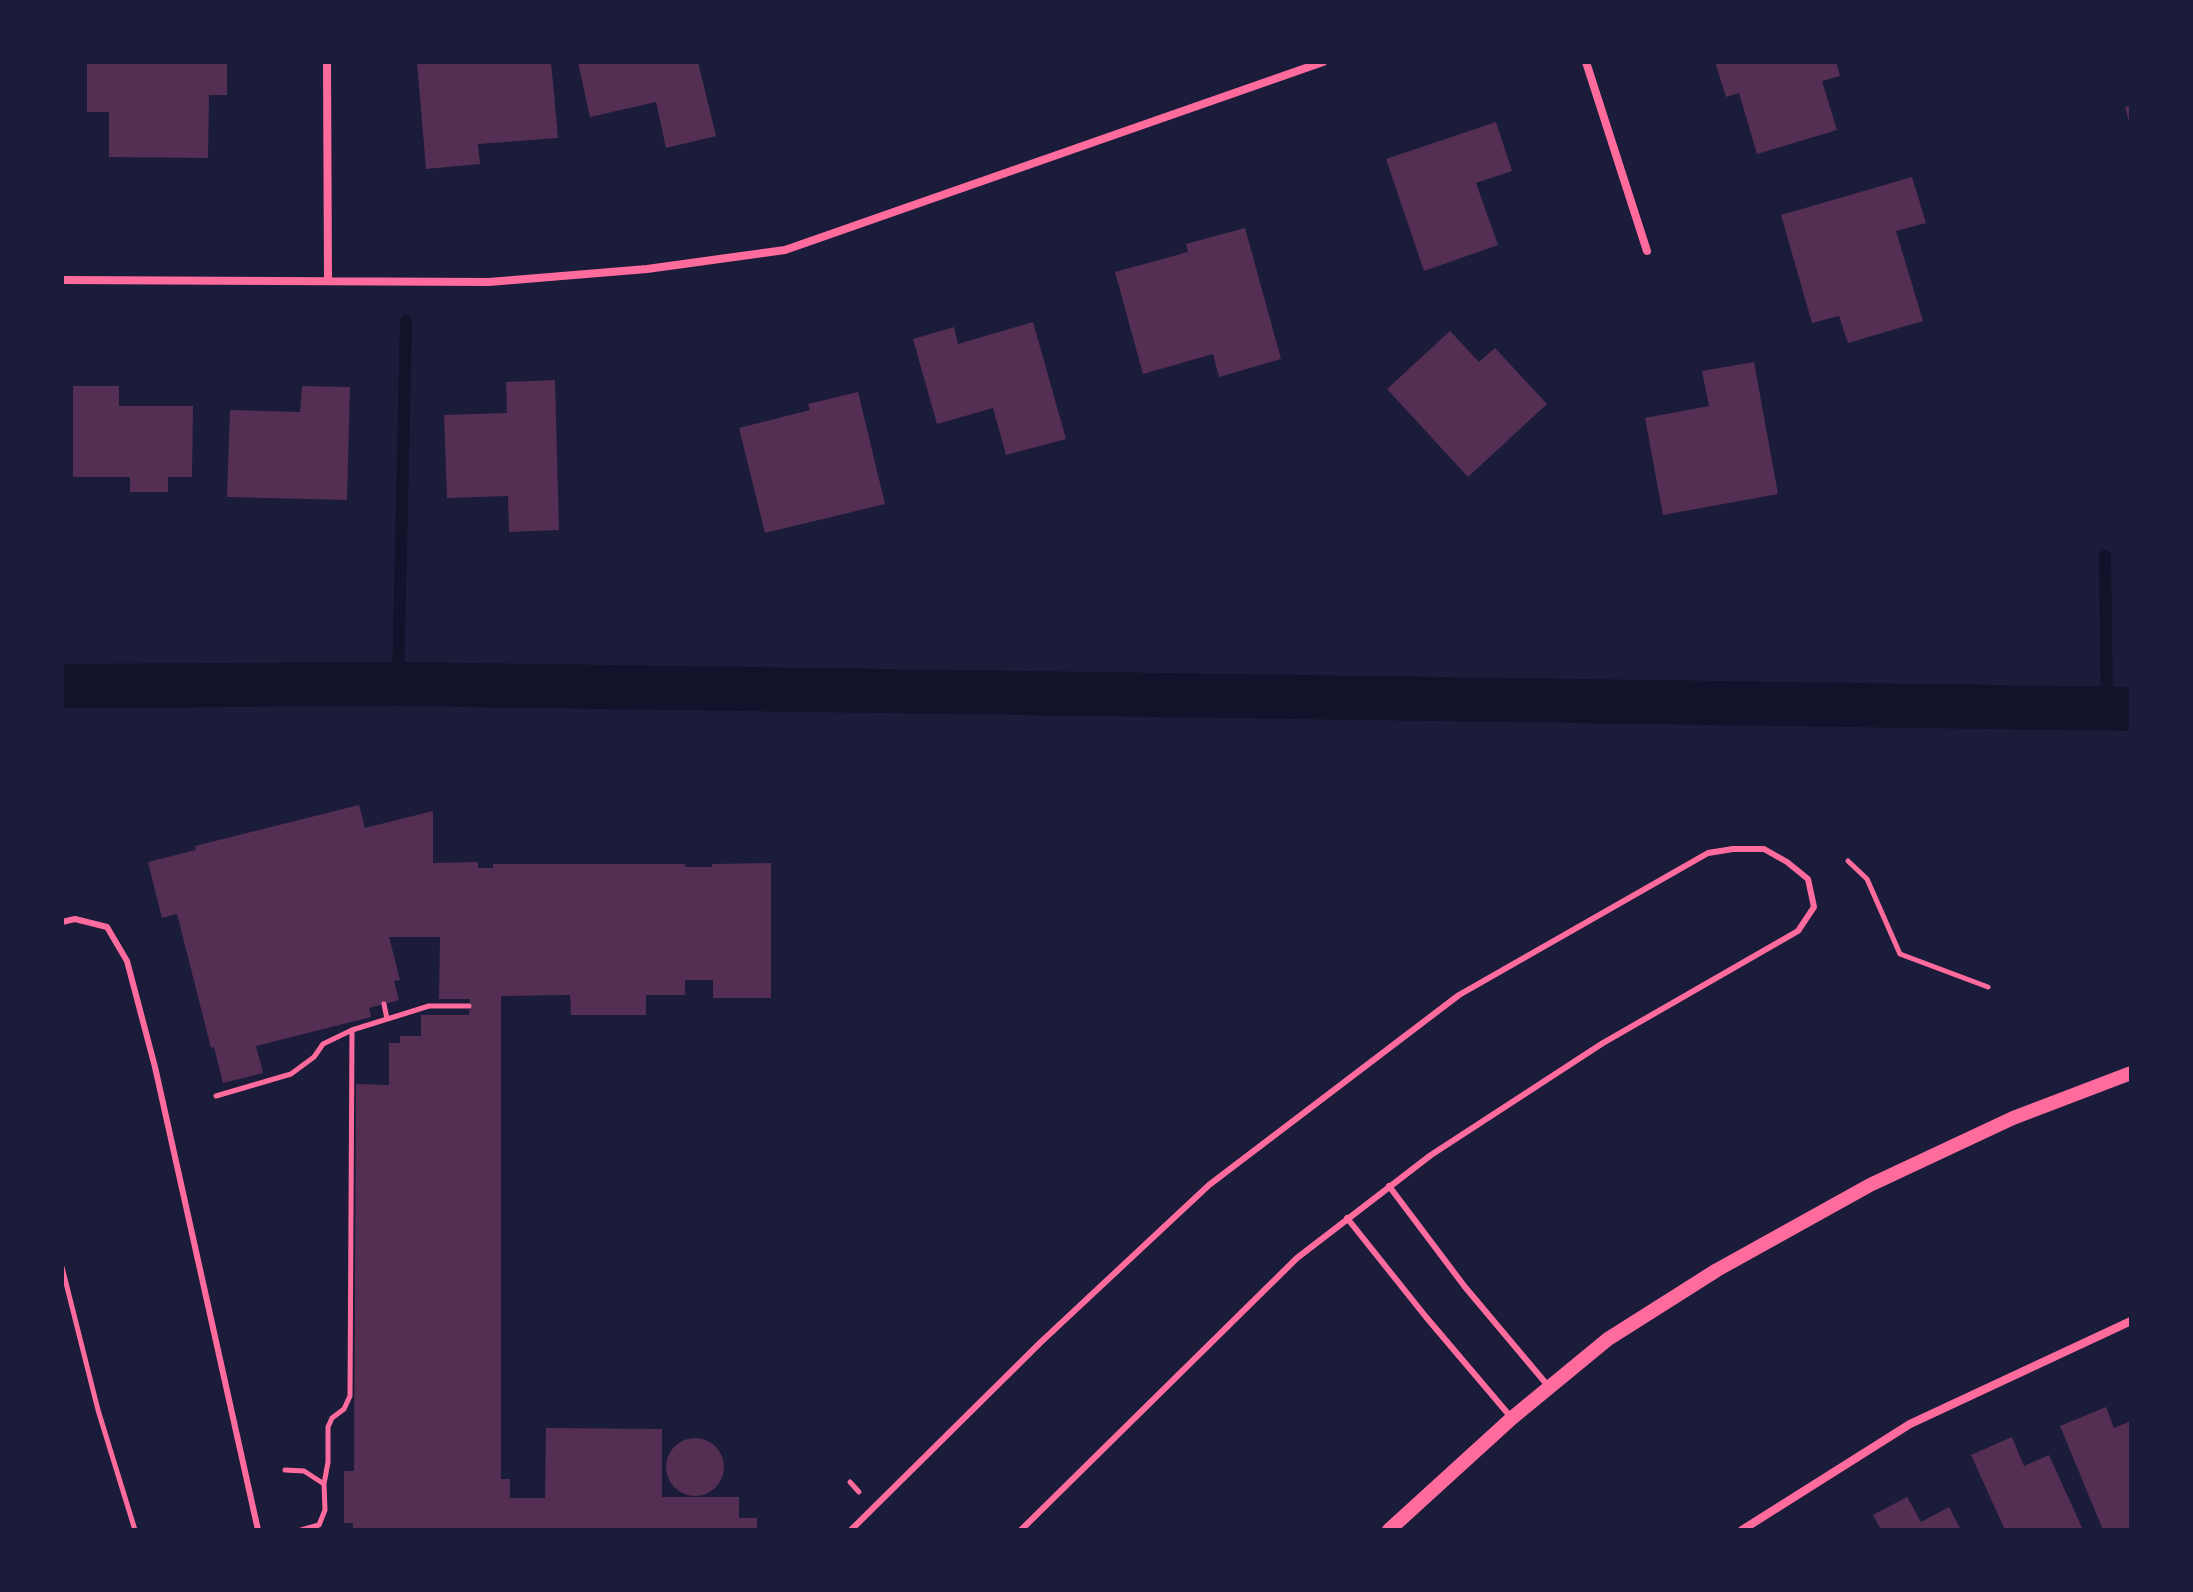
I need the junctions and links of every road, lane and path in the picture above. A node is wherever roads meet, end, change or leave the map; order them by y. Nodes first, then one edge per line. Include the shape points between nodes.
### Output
1 (327, 62) edge
2 (1323, 62) edge
3 (1586, 62) edge
4 (1647, 251) dead end
5 (62, 280) edge
6 (328, 280) junction
7 (1848, 861) dead end
8 (62, 922) edge
9 (1988, 987) dead end
10 (384, 1004) dead end
11 (469, 1006) dead end
12 (387, 1019) junction
13 (352, 1030) junction
14 (2131, 1073) edge
15 (216, 1096) dead end
16 (1389, 1186) junction
17 (1347, 1218) junction
18 (62, 1267) edge
19 (2131, 1321) edge
20 (1549, 1387) junction
21 (1512, 1418) junction
22 (285, 1470) dead end
23 (324, 1484) junction
24 (135, 1530) edge
25 (258, 1530) edge
26 (301, 1530) edge
27 (851, 1530) edge
28 (1021, 1530) edge
29 (1389, 1530) edge
30 (1742, 1530) edge

1 - 6 street
2 - 6 street via 785,250 647,269 489,282
3 - 4 street
5 - 6 street
7 - 9 path via 1867,879 1900,954
8 - 25 lane via 75,919 107,927 127,961
10 - 12 path
11 - 12 path via 429,1006
12 - 13 path
13 - 15 path via 323,1044 291,1074
13 - 23 path via 350,1396 328,1427
14 - 20 street via 2013,1118 1870,1185 1705,1277 1608,1339
16 - 17 lane
16 - 20 lane
16 - 27 lane via 1603,1043 1798,931 1814,907 1808,879 1764,849 1708,853 1459,995 1209,1185
17 - 21 lane
17 - 28 lane via 1297,1258
18 - 24 path
19 - 30 street via 1910,1424
20 - 21 street
21 - 29 street
22 - 23 path via 304,1471
23 - 26 path via 325,1510 319,1525

